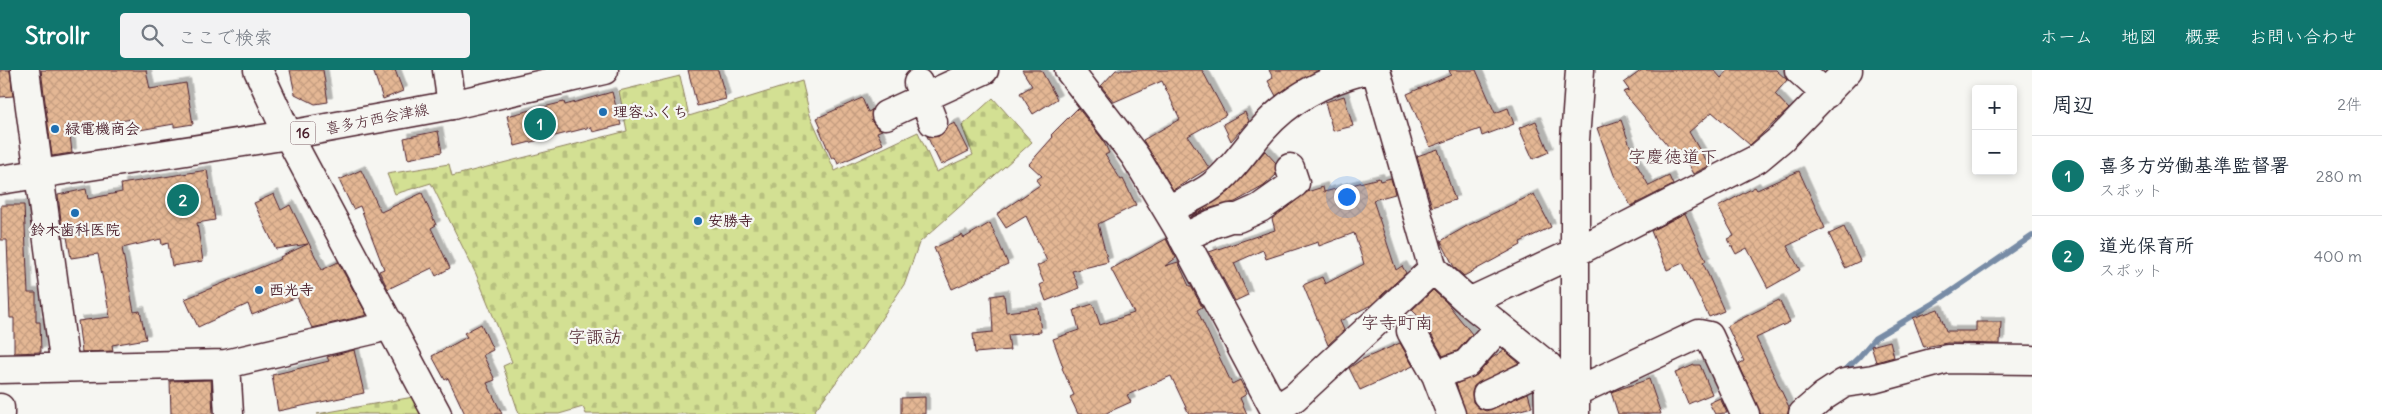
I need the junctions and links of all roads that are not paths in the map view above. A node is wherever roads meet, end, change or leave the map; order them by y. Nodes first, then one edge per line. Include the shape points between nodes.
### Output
1 (25, 70) edge
2 (258, 70) edge
3 (447, 70) edge
4 (604, 70) edge
5 (984, 70) edge
6 (1069, 70) edge
7 (1365, 70) edge
8 (1376, 70) edge
9 (1580, 70) edge
10 (1799, 70) edge
11 (1848, 70) edge
12 (1826, 94) junction
13 (452, 105) junction
14 (886, 115) dead end
15 (288, 135) junction
16 (1290, 168) dead end
17 (38, 174) junction
18 (0, 180) edge
19 (1168, 210) junction
20 (1183, 238) junction
21 (1576, 252) junction
22 (1434, 269) junction
23 (1469, 302) junction
24 (390, 323) junction
25 (1499, 327) junction
26 (1411, 331) dead end
27 (2032, 360) edge
28 (226, 364) junction
29 (1548, 366) junction
30 (65, 367) junction
31 (0, 370) edge
32 (1436, 375) junction
33 (1487, 395) dead end
34 (1575, 403) edge
35 (0, 408) edge
36 (1276, 412) edge
37 (0, 414) edge
38 (229, 414) edge
39 (437, 414) edge
40 (1451, 414) edge
41 (1549, 414) edge
42 (1745, 414) edge
43 (1803, 414) edge

1 - 17 street
2 - 15 street
3 - 13 street
4 - 13 street, 喜多方西会津線 / 16
5 - 14 street via 925,101
6 - 19 street via 1135,156
7 - 19 street via 1349,74 1288,104 1211,186
8 - 22 street
9 - 21 street via 1574,140
10 - 12 street
11 - 12 street
12 - 21 street via 1757,159
13 - 15 street, 喜多方西会津線 / 16
15 - 17 street, 喜多方西会津線 / 16
15 - 24 street
16 - 20 street via 1294,183 1260,208 1238,218 1212,224
17 - 18 street, 喜多方西会津線 / 16
17 - 30 street
19 - 20 street
20 - 36 street
21 - 23 street
21 - 34 street
22 - 23 street
22 - 36 street
23 - 25 street
24 - 28 street
24 - 39 street
25 - 29 street
25 - 32 street via 1466,364
26 - 32 street
27 - 43 street via 1947,359 1873,379 1844,383
28 - 30 street
28 - 38 street
29 - 33 street
29 - 41 street
30 - 31 street
32 - 40 street
34 - 42 street via 1698,334 1709,336
35 - 37 street

